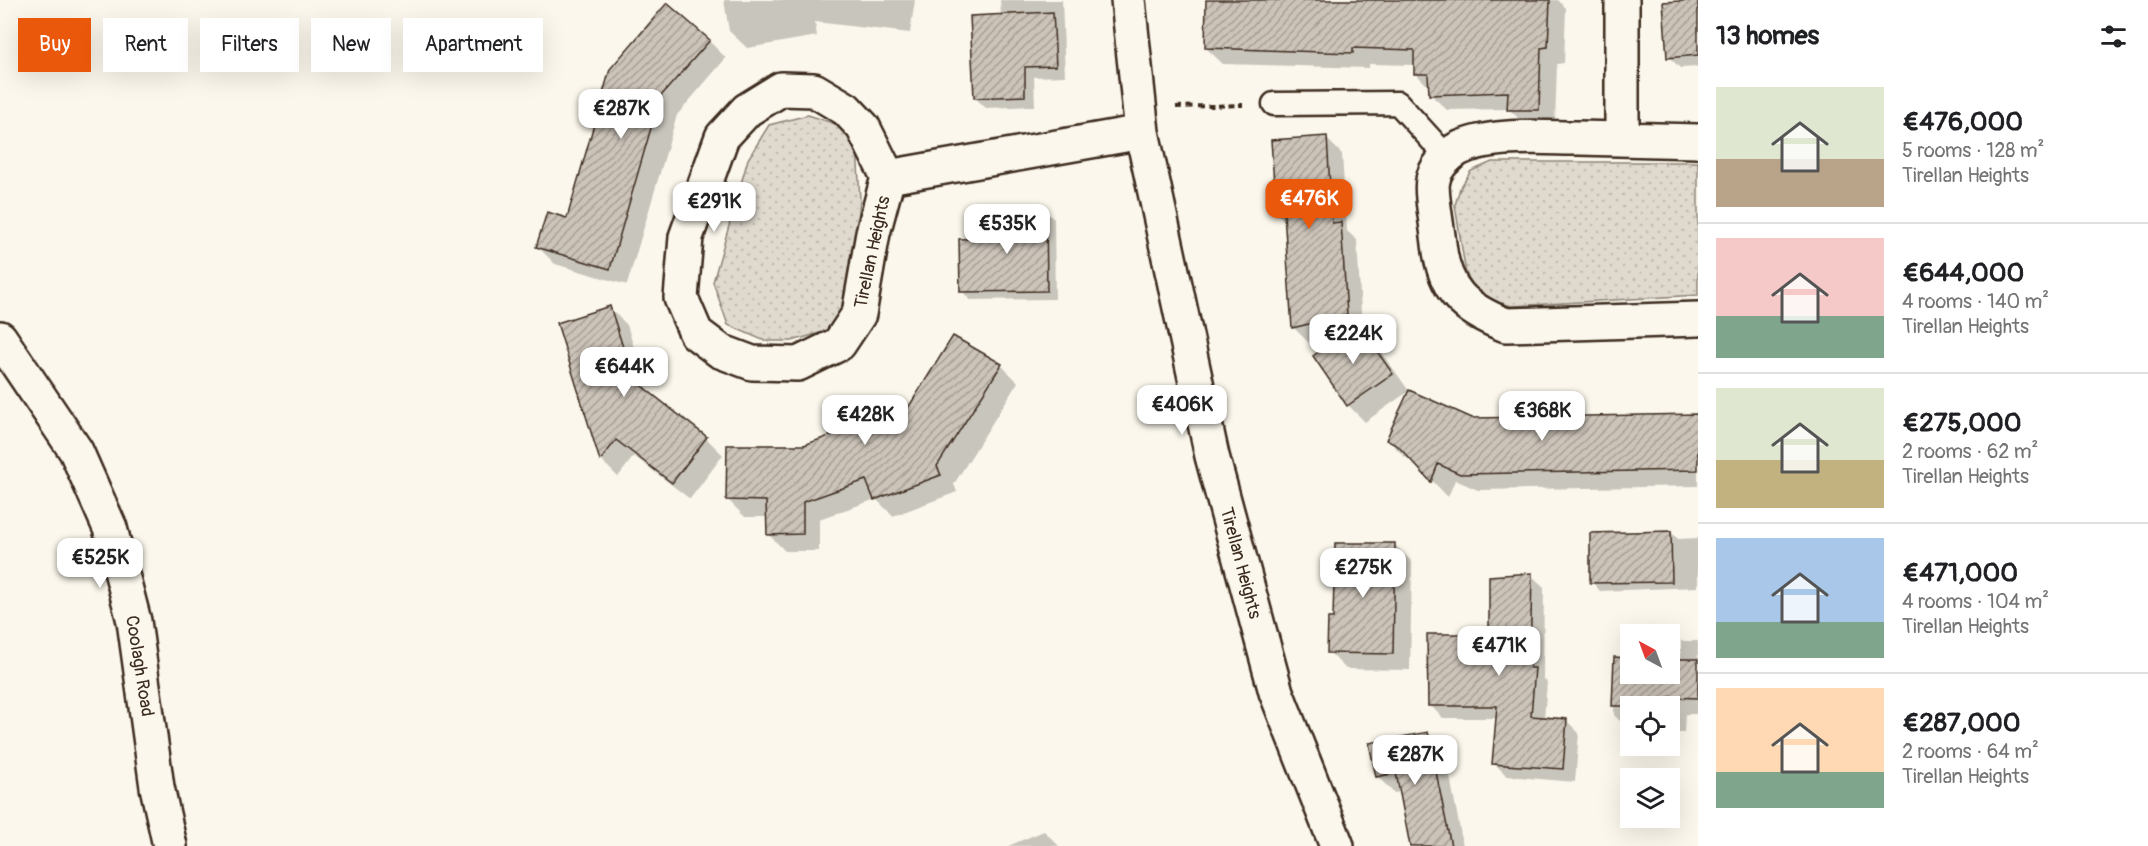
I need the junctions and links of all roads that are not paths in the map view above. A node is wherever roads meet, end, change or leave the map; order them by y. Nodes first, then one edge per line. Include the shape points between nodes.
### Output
1 (1128, 0) edge
2 (1622, 0) edge
3 (1274, 104) road end
4 (1142, 132) junction
5 (1622, 139) junction
6 (1698, 141) edge
7 (1447, 157) junction
8 (888, 177) junction
9 (1698, 319) edge
10 (0, 338) edge
11 (170, 846) edge
12 (1337, 846) edge

1 - 4 street, Tirellan Heights
2 - 5 street
3 - 7 lane via 1398,103
4 - 8 street, Tirellan Heights
4 - 12 street, Tirellan Heights via 1212,456 1276,692
5 - 6 street
5 - 7 street via 1514,137 1474,144
7 - 9 street via 1432,181 1441,261 1448,283 1471,308 1506,325
8 - 8 street, Tirellan Heights via 873,233 859,314 839,344 798,364 752,363 720,351 696,333 681,298 686,237 722,137 747,110 781,89 814,90 846,109 863,127
10 - 11 street, Coolagh Road via 76,451 110,528 134,621 157,787

